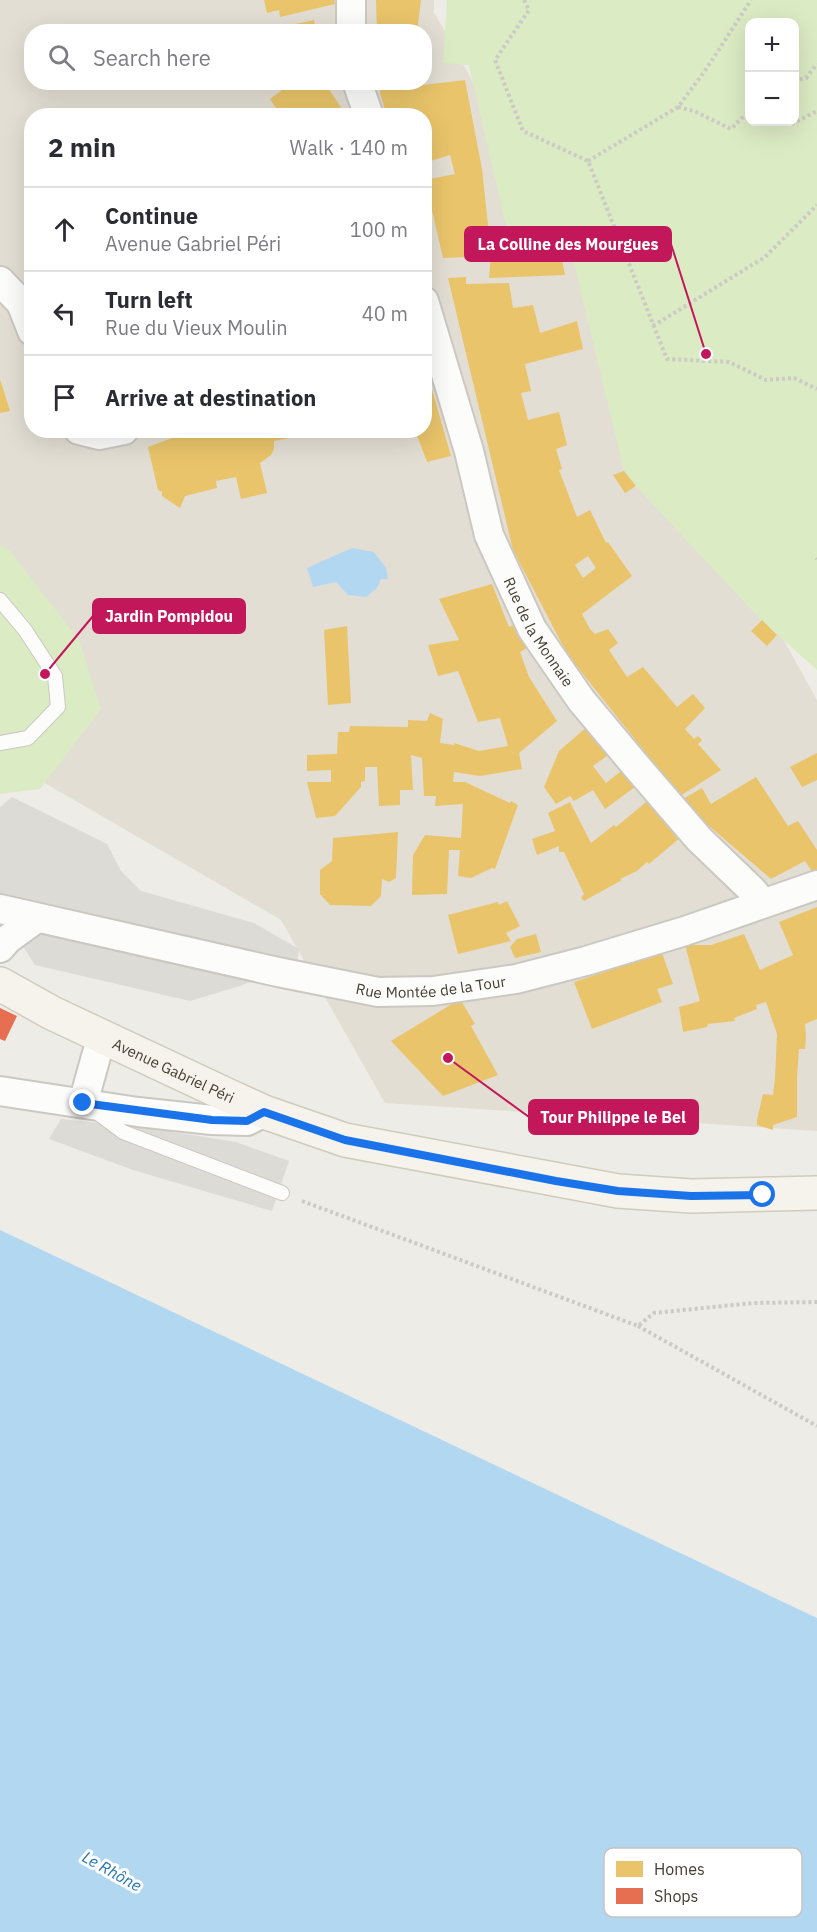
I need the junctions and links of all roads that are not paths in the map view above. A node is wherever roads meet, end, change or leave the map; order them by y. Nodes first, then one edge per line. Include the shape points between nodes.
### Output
1 (351, 0) edge
2 (351, 24) edge
3 (360, 90) edge
4 (366, 108) edge
5 (0, 281) edge
6 (24, 311) edge
7 (432, 334) edge
8 (0, 600) edge
9 (0, 743) edge
10 (817, 885) edge
11 (763, 903) junction
12 (0, 909) edge
13 (37, 918) junction
14 (0, 948) edge
15 (0, 984) edge
16 (104, 1037) junction
17 (0, 1090) edge
18 (83, 1103) junction
19 (264, 1112) junction
20 (282, 1193) road end
21 (817, 1193) edge

1 - 2 street
3 - 4 street
5 - 6 street
7 - 11 street, Rue de la Monnaie via 469,451 489,535 532,629 581,700 637,767 699,839
8 - 9 lane via 55,676 58,706 28,738
10 - 11 street, Rue Montée de la Tour
11 - 13 street, Rue Montée de la Tour via 630,948 516,979 434,991 378,992
12 - 13 street, Rue Montée de la Tour
13 - 14 street
15 - 16 main road, Avenue Gabriel Péri
16 - 18 street
16 - 19 main road, Avenue Gabriel Péri
17 - 18 street
18 - 19 street via 212,1120 247,1121
18 - 20 lane via 123,1132
19 - 21 main road, Avenue Gabriel Péri via 345,1140 618,1191 691,1196

